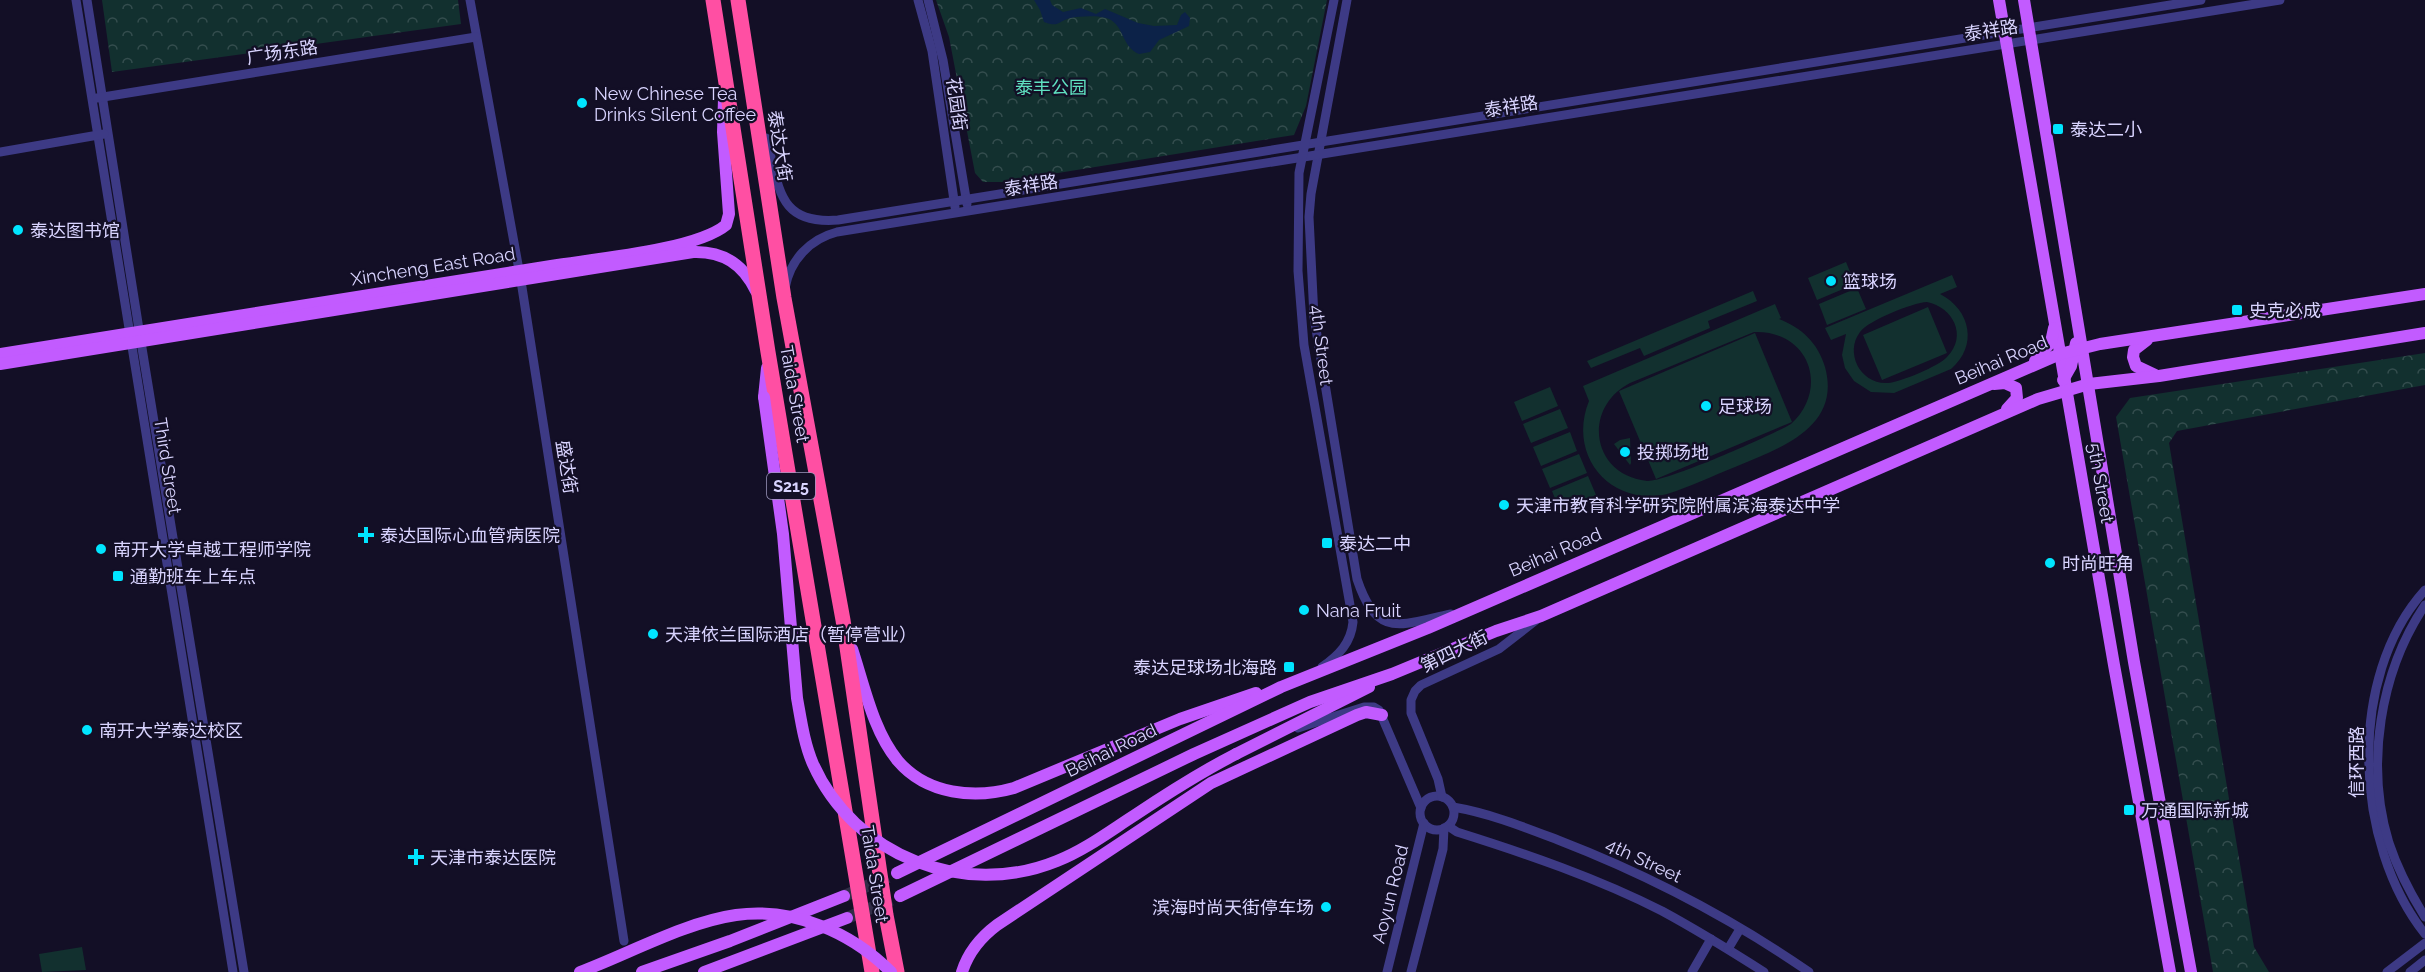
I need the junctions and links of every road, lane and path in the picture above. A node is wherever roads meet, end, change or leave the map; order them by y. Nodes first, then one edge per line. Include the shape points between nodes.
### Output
1 (76, 0) edge
2 (87, 0) edge
3 (470, 0) edge
4 (713, 0) edge
5 (738, 0) edge
6 (918, 0) edge
7 (928, 0) edge
8 (1334, 0) edge
9 (1347, 0) edge
10 (1999, 0) edge
11 (2024, 0) edge
12 (2201, 0) edge
13 (2280, 0) edge
14 (2030, 34) junction
15 (476, 37) junction
16 (2006, 38) junction
17 (725, 83) junction
18 (753, 96) junction
19 (103, 97) junction
20 (92, 99) junction
21 (109, 133) junction
22 (98, 135) junction
23 (1320, 142) junction
24 (1304, 144) junction
25 (0, 152) edge
26 (1318, 154) junction
27 (1301, 157) junction
28 (967, 199) junction
29 (954, 201) junction
30 (969, 212) junction
31 (956, 214) junction
32 (520, 276) junction
33 (2425, 294) edge
34 (784, 298) junction
35 (760, 301) junction
36 (2077, 312) junction
37 (2055, 315) junction
38 (2425, 333) edge
39 (135, 337) junction
40 (2154, 337) junction
41 (2121, 341) junction
42 (768, 352) junction
43 (2072, 352) junction
44 (0, 354) edge
45 (0, 364) edge
46 (2026, 369) junction
47 (2087, 370) junction
48 (2159, 376) junction
49 (2066, 377) junction
50 (2129, 380) junction
51 (2084, 385) junction
52 (1986, 386) junction
53 (2038, 399) junction
54 (1999, 416) junction
55 (2073, 428) junction
56 (2425, 590) edge
57 (2425, 605) edge
58 (1462, 612) junction
59 (1541, 616) junction
60 (843, 620) junction
61 (1392, 674) junction
62 (1310, 675) junction
63 (1281, 687) junction
64 (1382, 715) junction
65 (1279, 734) junction
66 (1442, 797) junction
67 (1453, 807) junction
68 (1421, 808) junction
69 (1424, 823) junction
70 (1446, 827) junction
71 (897, 873) tunnel mouth
72 (844, 896) tunnel mouth
73 (900, 896) tunnel mouth
74 (2425, 917) edge
75 (847, 918) tunnel mouth
76 (1740, 928) junction
77 (2425, 934) edge
78 (1711, 939) junction
79 (624, 941) dead end
80 (2425, 943) edge
81 (1728, 949) junction
82 (2425, 960) edge
83 (233, 972) edge
84 (244, 972) edge
85 (580, 972) edge
86 (642, 972) edge
87 (704, 972) edge
88 (872, 972) edge
89 (891, 972) edge
90 (897, 972) edge
91 (962, 972) edge
92 (1387, 972) edge
93 (1411, 972) edge
94 (1692, 972) edge
95 (1764, 972) edge
96 (1809, 972) edge
97 (2170, 972) edge
98 (2191, 972) edge
99 (2387, 972) edge
100 (2410, 972) edge

1 - 20 street, Third Street
2 - 19 street, Third Street
3 - 15 street, 盛达街
4 - 17 highway, Taida Street / S215
5 - 18 highway, 泰达大街 / S215
6 - 29 street, 花园街 via 932,51
7 - 28 street, 花园街 via 943,60
8 - 24 street, 4th Street
9 - 23 street
10 - 16 main road, 5th Street
11 - 14 main road, 5th Street
12 - 14 street, 泰祥路
13 - 14 street, 泰祥路
14 - 16 street, 泰祥路
14 - 36 main road, 5th Street
15 - 19 street, 广场东路
15 - 32 street, 盛达街
16 - 23 street, 泰祥路
16 - 26 street, 泰祥路
16 - 37 main road, 5th Street
17 - 32 main road, Xincheng East Road via 723,132 730,203 726,225 705,238 673,246
17 - 35 highway, Taida Street / S215
18 - 29 street, 泰祥路 via 781,197 800,214 827,221
18 - 34 highway, 泰达大街 / S215
19 - 20 street, 广场东路
19 - 21 street, Third Street
20 - 22 street, Third Street
21 - 22 street
21 - 39 street, Third Street
22 - 25 street
22 - 39 street, Third Street
23 - 24 street, 泰祥路
23 - 26 street
24 - 27 street, 4th Street
24 - 28 street, 泰祥路
26 - 27 street, 泰祥路
26 - 58 street via 1309,217 1314,317 1357,579 1370,610 1391,623
27 - 30 street, 泰祥路
27 - 62 street, 4th Street via 1297,192 1298,271 1304,345 1353,622 1352,634 1342,651
28 - 29 street, 泰祥路
28 - 30 street, 花园街
29 - 31 street, 花园街
30 - 31 street, 泰祥路
31 - 34 street, 泰祥路 via 826,235 795,262
32 - 35 main road, Xincheng East Road via 705,252 737,264
32 - 39 main road, Xincheng East Road
32 - 79 street, 盛达街
33 - 40 main road, Beihai Road
34 - 60 highway, Taida Street / S215
35 - 42 highway, Taida Street / S215
36 - 41 main road via 2091,335
36 - 43 main road, 5th Street
37 - 43 main road, 5th Street
37 - 46 main road via 2051,342
38 - 48 main road
39 - 44 main road, Xincheng East Road
39 - 45 main road, Xincheng East Road
39 - 83 street, Third Street
39 - 84 street, Third Street
40 - 41 main road, Beihai Road
40 - 48 main road via 2139,344 2133,357 2136,366
41 - 43 main road, Beihai Road
42 - 65 main road, bridge via 764,397 783,534 797,698 812,762 837,804 865,833 898,855 937,870 974,875 1014,874 1068,856 1192,778
42 - 88 highway, Taida Street / S215
43 - 46 main road, Beihai Road
43 - 47 main road, 5th Street
43 - 49 main road, 5th Street
46 - 49 main road via 2048,366
46 - 52 main road, Beihai Road
47 - 50 main road
47 - 51 main road, 5th Street
48 - 50 main road
49 - 51 main road
49 - 53 main road
49 - 55 main road, 5th Street
50 - 51 main road
51 - 98 main road, 5th Street via 2096,423 2134,662
52 - 54 main road via 2005,383 2016,388 2017,398
52 - 58 main road, Beihai Road
53 - 54 main road
53 - 55 main road via 2059,402
54 - 59 main road
55 - 97 main road, 5th Street
56 - 77 street, 信环西路 via 2408,612 2385,661 2376,693 2369,756 2372,808 2384,856 2403,900
57 - 74 street, 信环西路 via 2399,651 2387,687 2379,766 2389,841 2401,875
58 - 62 main road, Beihai Road
59 - 61 main road
59 - 66 street, 第四大街 via 1499,649 1415,692 1410,713
60 - 63 main road via 875,716 899,762 922,779 960,793 987,794 1014,788 1180,719 1239,697
60 - 90 highway, Taida Street / S215
61 - 65 main road
61 - 73 main road via 1300,706
62 - 63 main road, Beihai Road
63 - 71 main road, Beihai Road
64 - 65 street via 1374,707 1364,707
64 - 68 street
64 - 91 main road via 1357,715 1211,783 997,925 973,950
66 - 67 street
66 - 68 street via 1432,797
67 - 70 street via 1454,817
67 - 76 street, 4th Street via 1508,821 1580,848 1652,880
68 - 69 street
69 - 70 street via 1433,829
69 - 92 street, Aoyun Road
70 - 78 street via 1532,856 1629,896
70 - 93 street
72 - 86 main road
75 - 87 main road
76 - 81 street
76 - 96 street, 4th Street
78 - 81 street
78 - 94 street
80 - 99 street
81 - 95 street
82 - 100 street
85 - 89 main road, bridge via 704,923 757,914 793,918 835,932 863,948

